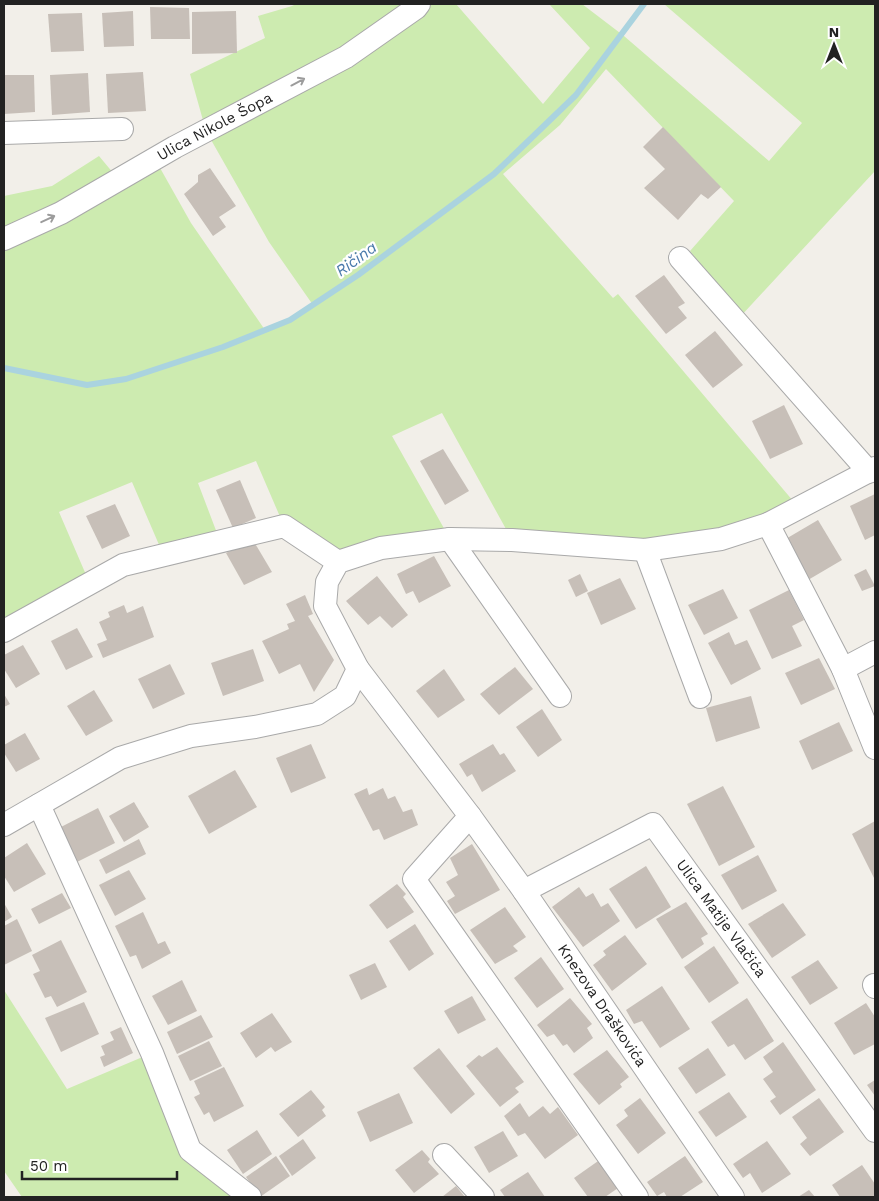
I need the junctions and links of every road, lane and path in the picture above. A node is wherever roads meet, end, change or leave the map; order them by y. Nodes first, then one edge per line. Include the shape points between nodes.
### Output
1 (419, 4) edge
2 (122, 129) dead end
3 (4, 133) edge
4 (4, 239) edge
5 (680, 258) dead end
6 (872, 470) edge
7 (768, 524) junction
8 (450, 539) junction
9 (645, 550) junction
10 (338, 562) junction
11 (4, 631) edge
12 (875, 652) edge
13 (358, 669) junction
14 (842, 669) junction
15 (560, 696) dead end
16 (700, 697) dead end
17 (875, 748) edge
18 (39, 805) junction
19 (470, 816) junction
20 (4, 825) edge
21 (524, 890) junction
22 (875, 1131) edge
23 (444, 1155) dead end
24 (250, 1197) edge
25 (483, 1197) edge
26 (637, 1197) edge
27 (732, 1197) edge

4 -> 1 street, Ulica Nikole Šopa via 61,213 175,147 346,57
2 - 3 street
5 - 6 street
6 - 7 street
7 - 9 street via 721,539
7 - 14 street
8 - 9 street
8 - 10 street via 381,548
8 - 15 street
9 - 16 street
10 - 11 street via 284,526 123,565
10 - 13 street, Knezova Draškovića via 327,582 325,606
12 - 14 street
13 - 18 street via 345,696 318,714 191,736 120,758
13 - 19 street, Knezova Draškovića
14 - 17 street
18 - 20 street
18 - 24 street via 152,1053 190,1150
19 - 21 street, Knezova Draškovića
19 - 26 street via 414,879
21 - 22 street, Ulica Matije Vlačića via 653,824
21 - 27 street, Knezova Draškovića
23 - 25 street

